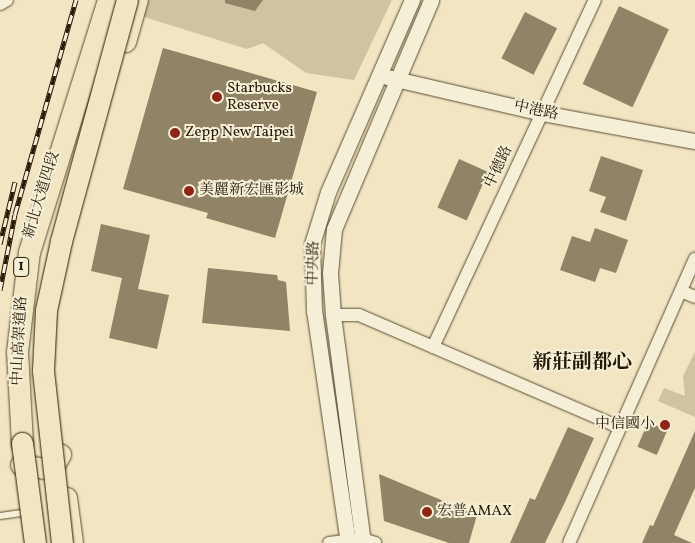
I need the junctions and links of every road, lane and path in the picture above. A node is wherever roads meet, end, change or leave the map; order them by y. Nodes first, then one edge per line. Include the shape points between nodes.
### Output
1 (7, 0) edge
2 (101, 0) edge
3 (108, 0) edge
4 (120, 0) edge
5 (127, 0) edge
6 (138, 0) edge
7 (412, 0) edge
8 (430, 0) edge
9 (595, 0) edge
10 (0, 4) edge
11 (378, 74) junction
12 (395, 78) junction
13 (542, 113) junction
14 (695, 141) edge
15 (695, 259) edge
16 (681, 291) junction
17 (695, 296) edge
18 (332, 315) junction
19 (433, 347) junction
20 (619, 427) junction
21 (60, 455) junction
22 (21, 464) junction
23 (28, 512) junction
24 (0, 516) edge
25 (359, 542) edge
26 (31, 543) edge
27 (35, 543) edge
28 (49, 543) edge
29 (62, 543) edge
30 (73, 543) edge
31 (329, 543) edge
32 (569, 543) edge

1 - 10 street
2 - 22 main road, 新北大道四段 / 1 via 18,279 10,366
3 - 27 highway, 中山高架道路 / 1, bridge via 30,252 20,305 18,396
4 - 28 highway via 39,271 30,349 33,413
5 - 29 highway, 中山高架道路 / 1, bridge via 61,241 46,310 43,370
6 - 21 main road via 68,245 56,301 51,378
7 - 11 street, 中央路
8 - 12 street, 中央路
9 - 13 street, 中德路
11 - 12 street, 中港路
11 - 25 street, 中央路 via 328,192 312,244 314,311
12 - 13 street, 中港路
12 - 18 street, 中央路 via 334,229 330,272
13 - 14 street, 中港路
13 - 19 street, 中德路
15 - 16 street
16 - 17 street
16 - 20 street
18 - 19 street via 359,315
18 - 25 street, 中央路
19 - 20 street
20 - 32 street
21 - 22 main road via 55,465 46,469
21 - 30 main road
22 - 23 main road, 新北大道四段 / 1
23 - 24 lane
23 - 26 main road, 新北大道四段 / 1
25 - 31 street

